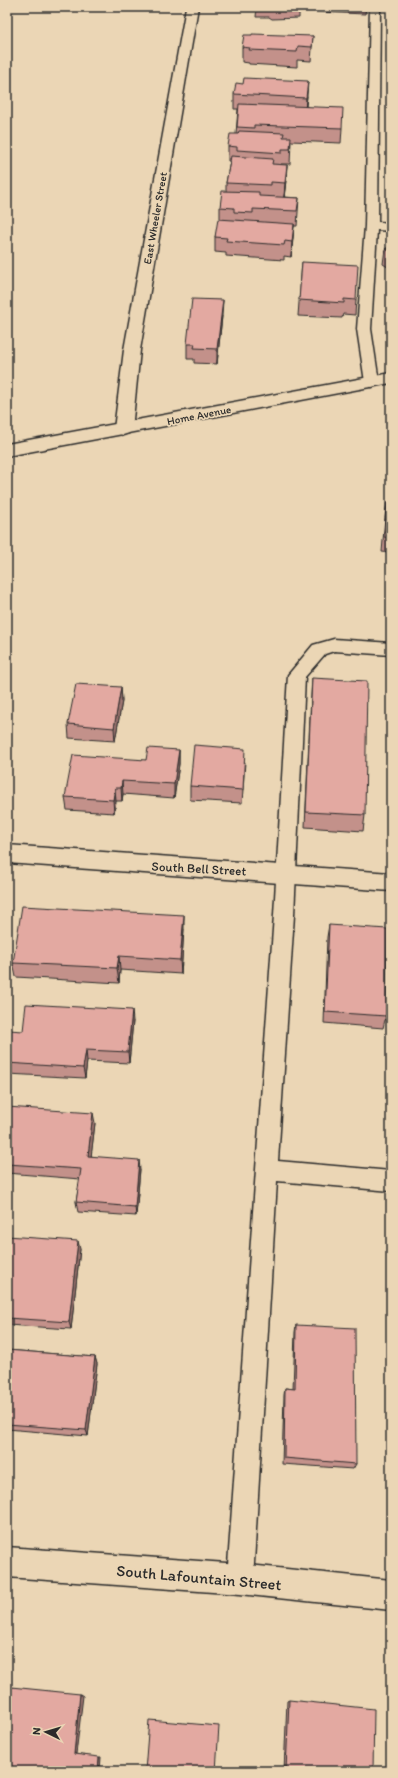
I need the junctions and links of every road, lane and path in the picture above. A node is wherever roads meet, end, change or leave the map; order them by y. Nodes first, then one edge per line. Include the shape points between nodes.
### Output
1 (192, 7) edge
2 (375, 7) edge
3 (372, 226) junction
4 (391, 227) edge
5 (391, 378) edge
6 (372, 382) junction
7 (123, 429) junction
8 (7, 450) edge
9 (391, 649) edge
10 (7, 854) edge
11 (287, 874) junction
12 (391, 882) edge
13 (267, 1170) junction
14 (391, 1181) edge
15 (7, 1562) edge
16 (240, 1579) junction
17 (391, 1595) edge

1 - 7 street, East Wheeler Street via 132,350
2 - 3 lane
3 - 4 lane
3 - 6 lane via 364,329
5 - 6 street, Home Avenue
6 - 7 street, Home Avenue
7 - 8 street, Home Avenue
9 - 11 lane via 334,645 319,649 297,675
10 - 11 street, South Bell Street
11 - 12 street, South Bell Street
11 - 13 lane
13 - 14 lane
13 - 16 lane
15 - 16 street, South Lafountain Street
16 - 17 street, South Lafountain Street

